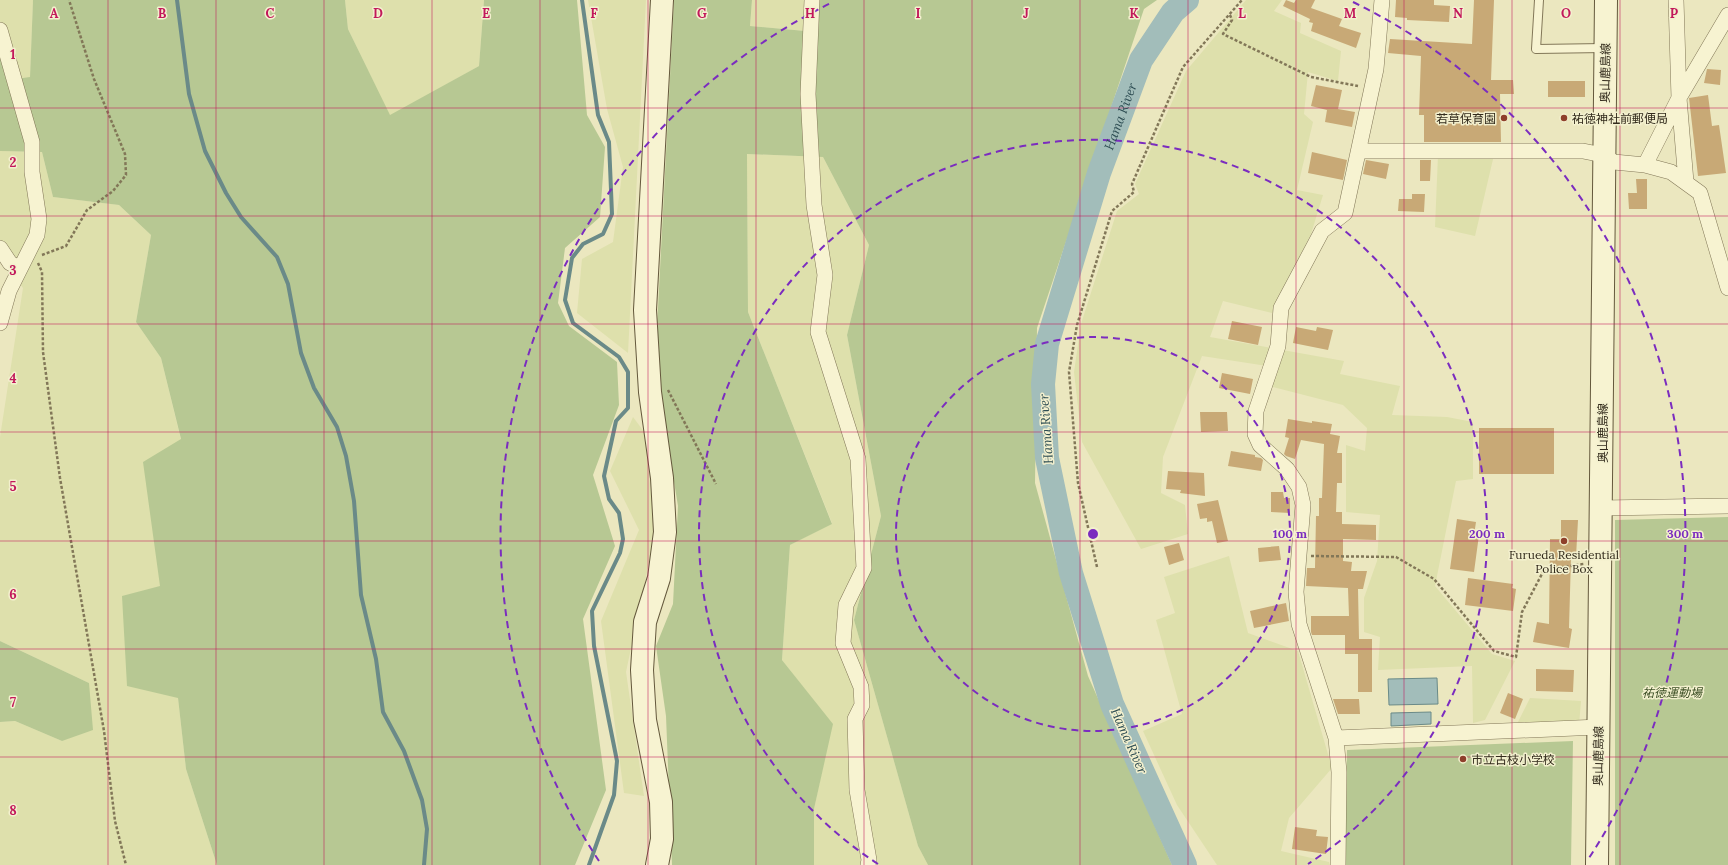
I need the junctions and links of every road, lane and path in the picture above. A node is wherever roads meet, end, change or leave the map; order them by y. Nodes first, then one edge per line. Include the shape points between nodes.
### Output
1 (70, 0) edge
2 (662, 0) edge
3 (812, 0) edge
4 (1242, 0) edge
5 (1382, 0) edge
6 (1539, 0) edge
7 (1606, 0) edge
8 (1676, 0) edge
9 (1728, 14) edge
10 (1230, 15) junction
11 (0, 30) edge
12 (1605, 48) junction
13 (1372, 89) junction
14 (1679, 98) junction
15 (1358, 151) junction
16 (1603, 155) junction
17 (1644, 165) junction
18 (1686, 182) junction
19 (0, 248) edge
20 (31, 257) junction
21 (19, 268) junction
22 (1728, 288) edge
23 (0, 323) edge
24 (666, 386) dead end
25 (716, 484) dead end
26 (1728, 506) edge
27 (1601, 508) junction
28 (1299, 556) junction
29 (1601, 562) junction
30 (1097, 567) dead end
31 (1599, 727) junction
32 (1336, 738) junction
33 (126, 865) edge
34 (658, 865) edge
35 (868, 865) edge
36 (1338, 865) edge
37 (1596, 865) edge

1 - 20 path via 94,79 125,154 126,176 113,192 87,210 66,246
2 - 34 main road via 645,310 650,392 662,478 665,532 659,578 645,622 642,670 645,720 661,802 662,839
3 - 35 street via 808,94 814,205 825,275 818,332 858,459 864,568 846,604 843,644 861,687 862,705 854,719 857,790 870,860
4 - 10 path
5 - 13 street
6 - 12 lane via 1536,48
7 - 12 main road, 奥山鹿島線
8 - 14 street
9 - 14 street
10 - 13 path via 1232,20 1223,34 1311,77
10 - 30 path via 1183,67 1132,184 1134,192 1112,210 1077,325 1069,372 1078,483
11 - 20 street via 32,142 32,172 40,219
12 - 16 main road, 奥山鹿島線
13 - 15 street
14 - 17 street
14 - 18 street
15 - 16 street via 1583,151
15 - 28 street via 1345,213 1322,231 1281,308 1278,346 1256,411 1255,434 1260,445 1287,469 1299,487 1303,505
16 - 17 street via 1614,162
16 - 27 main road, 奥山鹿島線
17 - 18 street via 1671,172
18 - 22 street via 1700,194
19 - 21 street via 10,263
20 - 21 street
20 - 33 path via 42,272 43,352 60,478 104,731 115,821
21 - 23 street
24 - 25 path
26 - 27 street
27 - 29 main road, 奥山鹿島線
28 - 29 path via 1396,557 1434,579 1494,651 1516,657 1522,612 1544,570
28 - 32 street via 1296,592 1299,624
29 - 31 main road, 奥山鹿島線
31 - 32 street
31 - 37 main road, 奥山鹿島線
32 - 36 street via 1339,772

